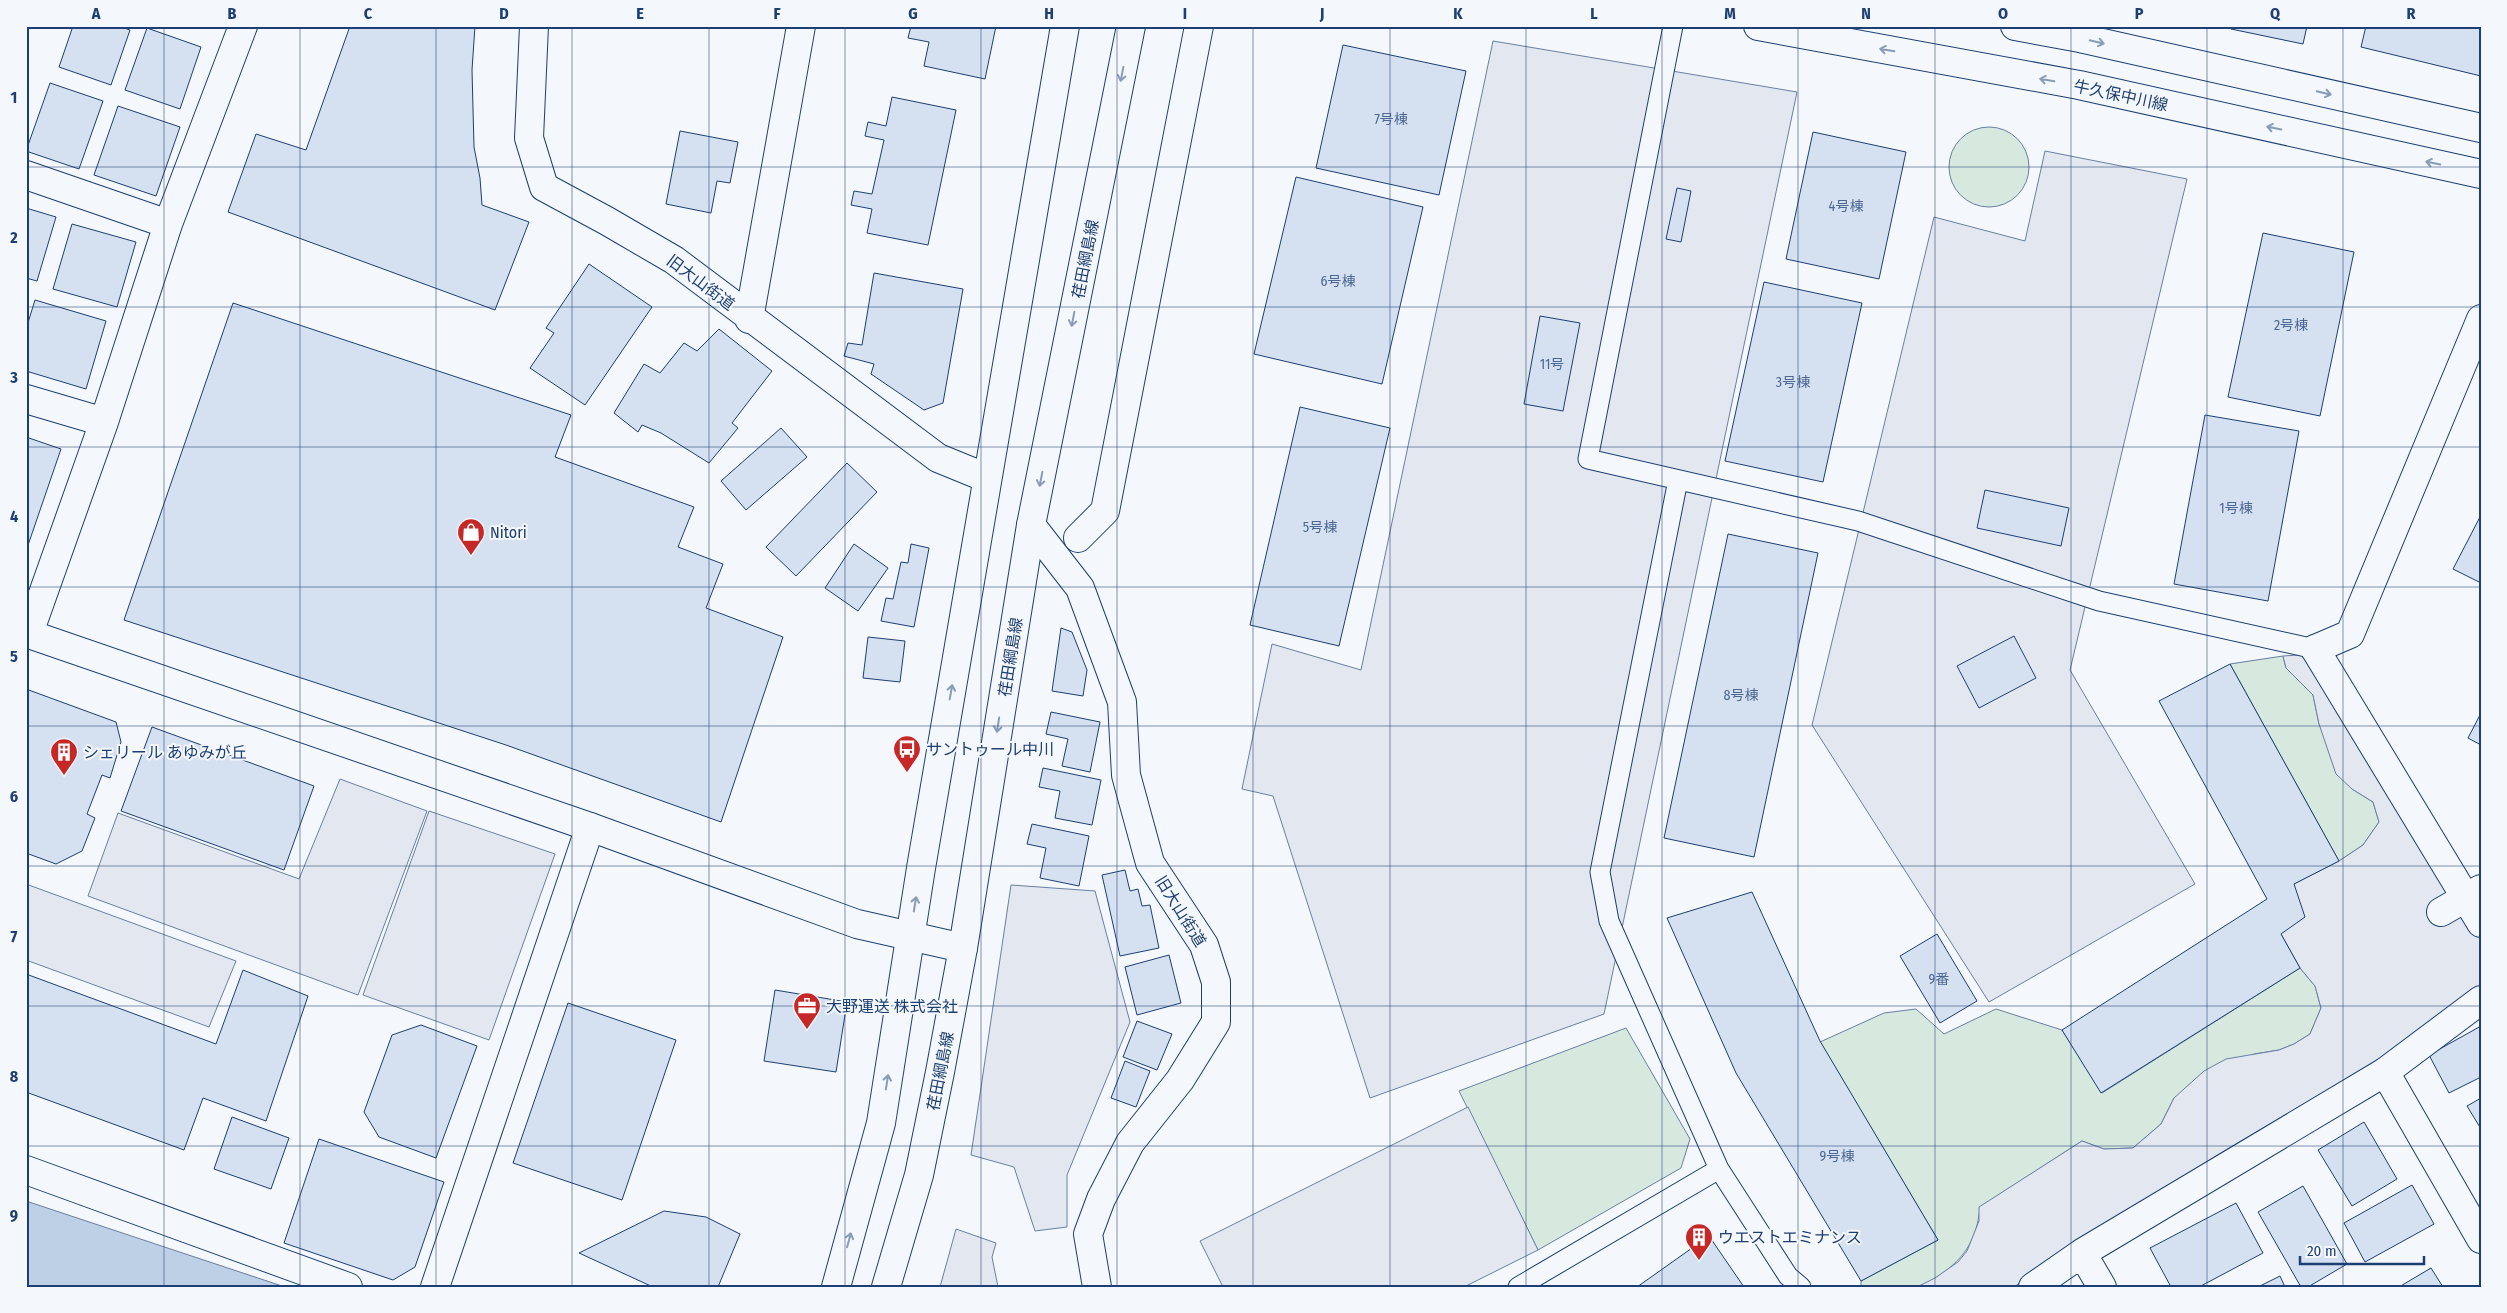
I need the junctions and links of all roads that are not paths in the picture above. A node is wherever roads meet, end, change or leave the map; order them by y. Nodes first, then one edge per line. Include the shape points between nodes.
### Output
1 (534, 26) edge
2 (801, 26) edge
3 (1065, 26) edge
4 (1131, 26) edge
5 (1199, 26) edge
6 (1673, 26) edge
7 (1758, 26) edge
8 (2015, 26) edge
9 (238, 28) edge
10 (2481, 128) edge
11 (2481, 174) edge
12 (26, 175) edge
13 (168, 224) junction
14 (749, 319) junction
15 (2481, 319) edge
16 (26, 399) edge
17 (104, 422) junction
18 (988, 478) junction
19 (1678, 480) junction
20 (1031, 525) junction
21 (1078, 538) dead end
22 (28, 633) edge
23 (2315, 649) junction
24 (590, 826) junction
25 (2473, 894) edge
26 (2441, 912) dead end
27 (2481, 923) edge
28 (910, 937) junction
29 (963, 948) junction
30 (2481, 1000) edge
31 (2385, 1072) junction
32 (26, 1170) edge
33 (1719, 1170) junction
34 (2481, 1239) edge
35 (2082, 1253) junction
36 (348, 1287) edge
37 (435, 1287) edge
38 (836, 1287) edge
39 (886, 1287) edge
40 (1097, 1287) edge
41 (1518, 1287) edge
42 (1801, 1287) edge
43 (2033, 1287) edge
44 (2102, 1287) edge

1 - 14 street, 旧大山街道 via 529,138 544,188 674,260
2 - 14 street
3 - 18 street
4 -> 20 street, 荏田綱島線
5 - 21 street via 1105,511
6 - 19 lane via 1588,459
11 -> 7 street, 牛久保中川線 via 2079,85
8 -> 10 street
9 - 13 street
12 - 13 street
13 - 17 street
14 - 18 street, 旧大山街道 via 938,458
15 - 23 street via 2350,634
16 - 17 street
17 - 22 street
28 -> 18 street
19 - 23 lane via 1858,521 2099,601
19 - 33 lane via 1600,872 1609,921
20 -> 29 street, 荏田綱島線
20 - 40 street, 旧大山街道 via 1080,588 1122,702 1126,775 1150,863 1204,946 1216,982 1216,1022 1180,1080 1130,1143 1101,1199 1088,1234
22 - 24 street
23 - 25 street
24 - 28 street via 857,924
24 - 37 street
25 - 26 street
25 - 27 street
28 - 29 street
38 -> 28 street via 881,1123
29 - 39 street, 荏田綱島線 via 919,1175
30 - 31 street
31 - 34 street
31 - 35 street
32 - 36 street
33 - 41 lane
33 - 42 lane via 1788,1276
35 - 43 street
35 - 44 street

